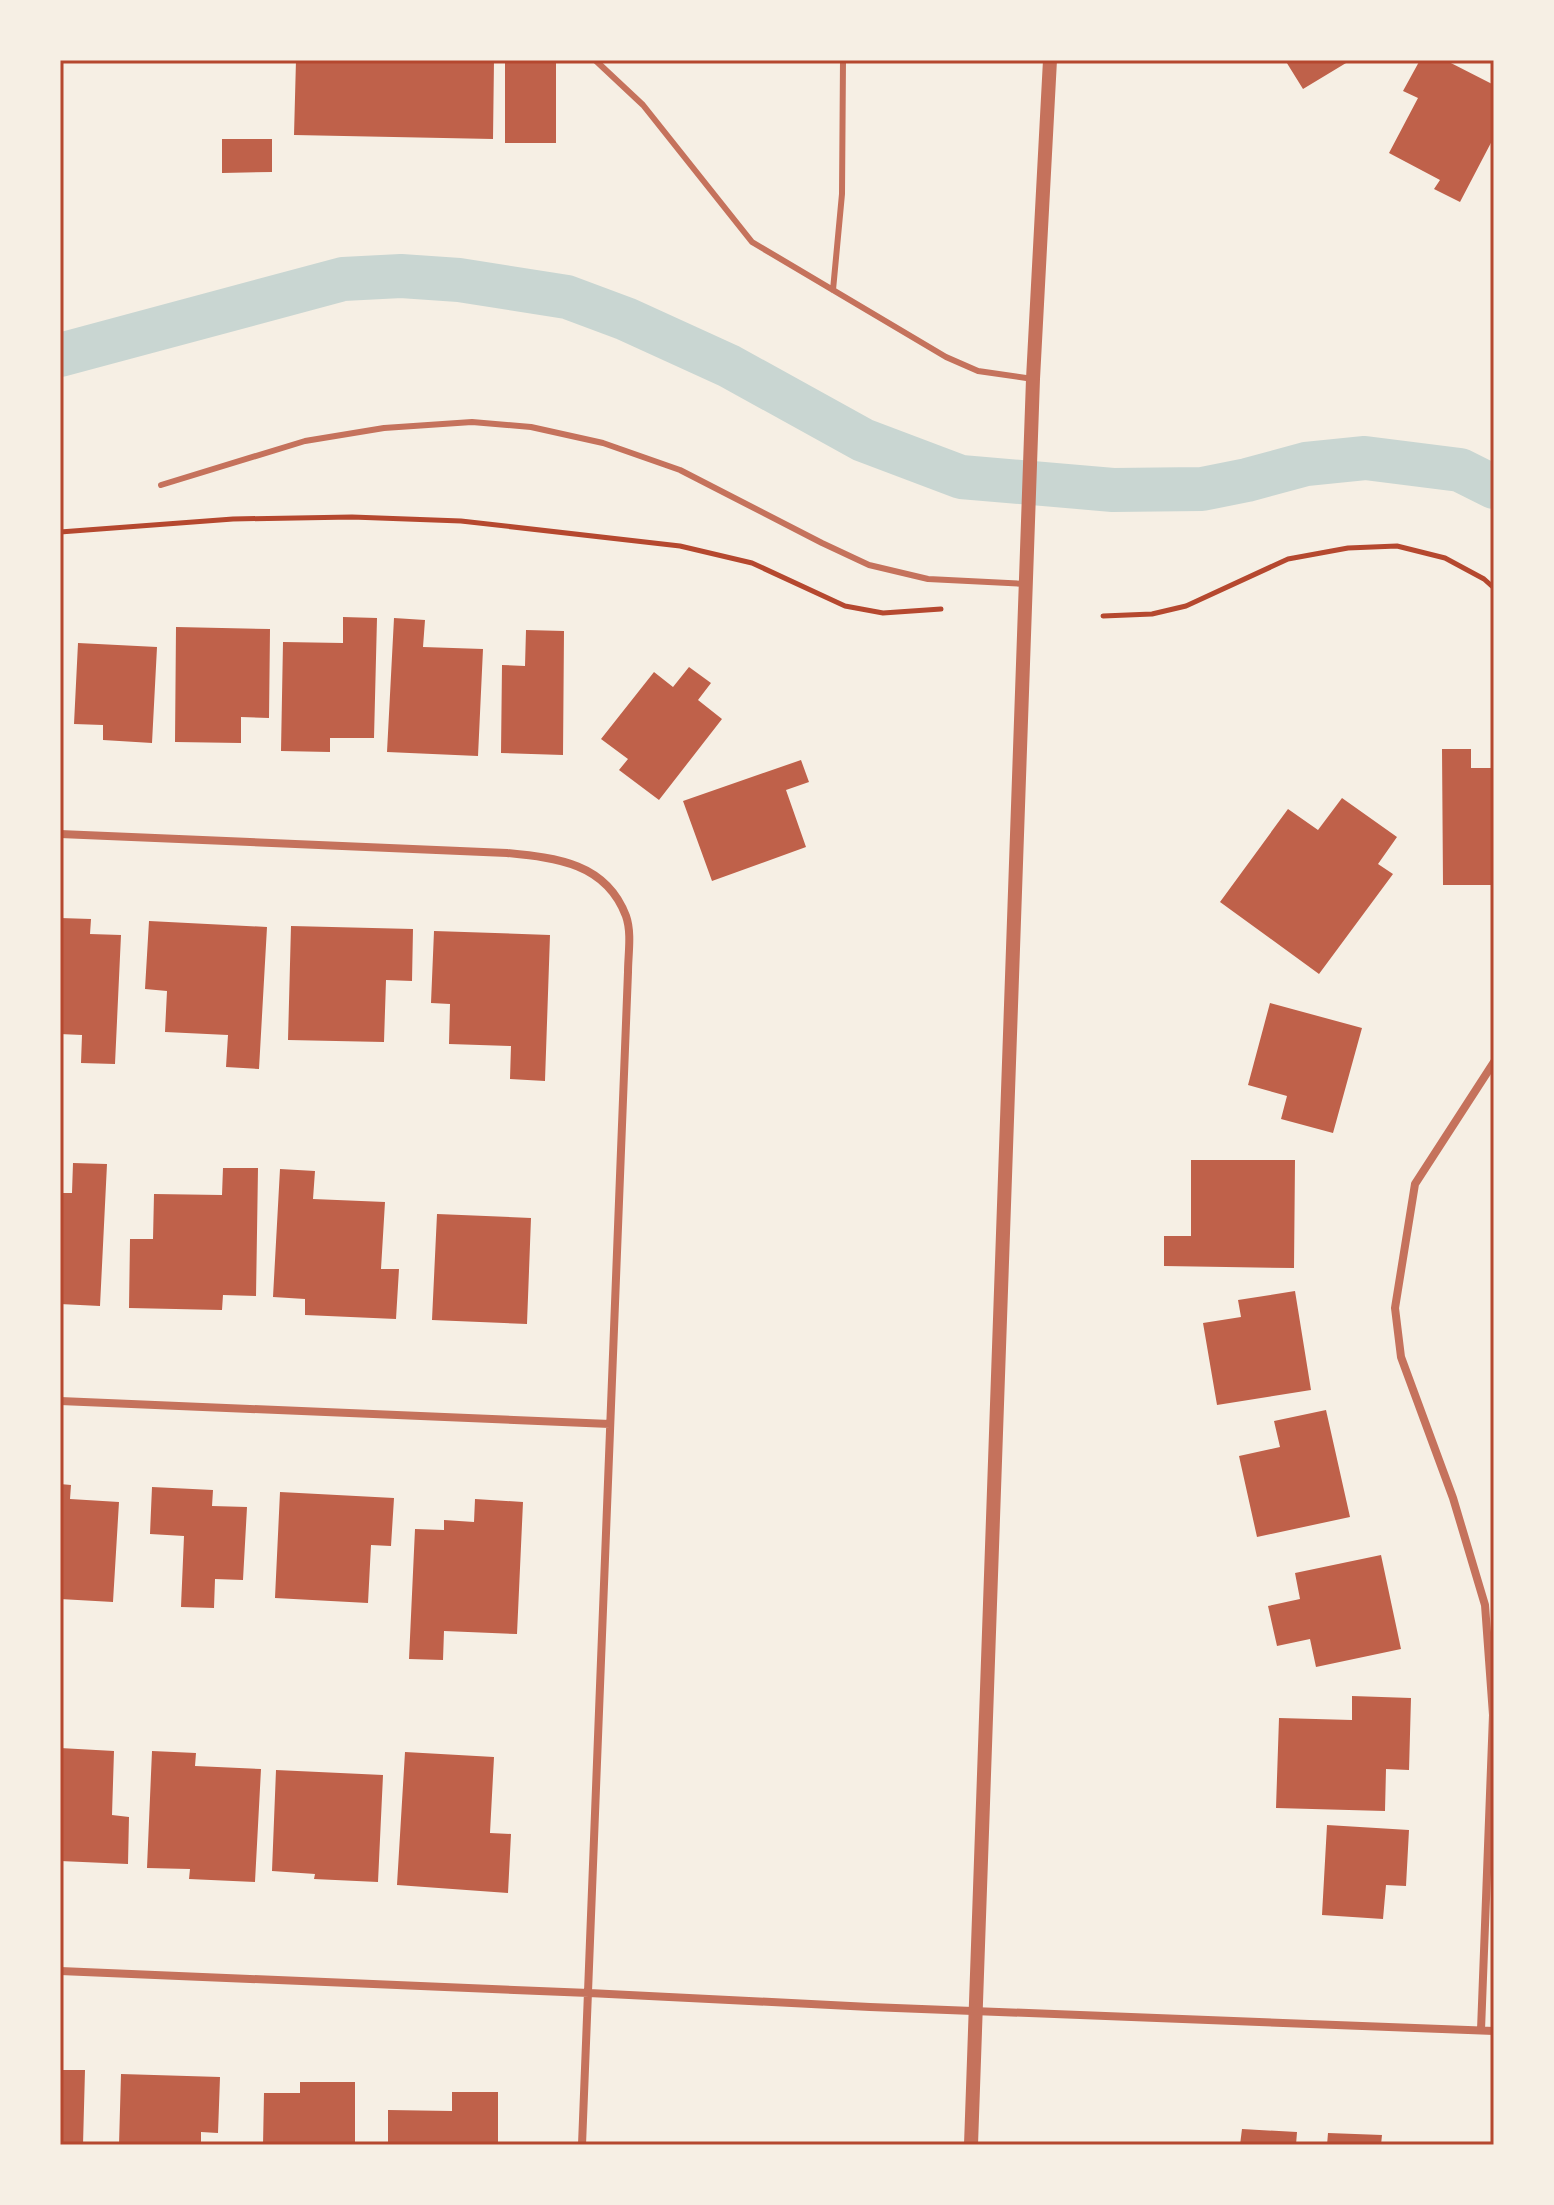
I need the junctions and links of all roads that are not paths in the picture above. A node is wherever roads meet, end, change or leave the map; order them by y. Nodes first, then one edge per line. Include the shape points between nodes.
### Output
1 (595, 60) edge
2 (843, 60) edge
3 (1050, 60) edge
4 (833, 290) junction
5 (1033, 379) junction
6 (161, 485) dead end
7 (1026, 584) junction
8 (60, 834) edge
9 (1494, 1062) edge
10 (60, 1401) edge
11 (610, 1424) junction
12 (60, 1971) edge
13 (589, 1993) junction
14 (977, 2011) junction
15 (1481, 2030) junction
16 (1494, 2031) edge
17 (582, 2145) edge
18 (971, 2145) edge

1 - 4 lane via 643,105 752,242
2 - 4 lane via 842,194
3 - 5 street
4 - 5 lane via 957,362 978,371
5 - 7 street
6 - 7 lane via 305,441 384,428 472,422 531,427 603,443 680,470 869,565 928,579
7 - 14 street
8 - 11 street via 507,853 579,865 610,886 627,918 629,945
9 - 15 street via 1415,1184 1395,1308 1401,1357 1453,1498 1485,1605 1493,1715
10 - 11 street
11 - 13 street
12 - 13 street
13 - 14 street
13 - 17 street
14 - 15 street
14 - 18 street
15 - 16 street

